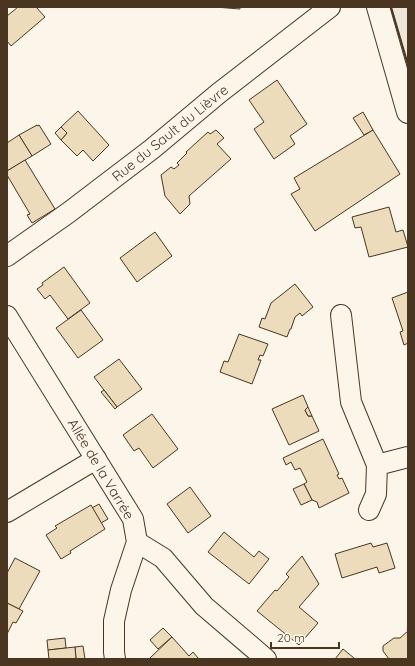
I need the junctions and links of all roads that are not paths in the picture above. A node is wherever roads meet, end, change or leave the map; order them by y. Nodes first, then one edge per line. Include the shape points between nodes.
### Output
1 (330, 7) edge
2 (378, 7) edge
3 (408, 112) edge
4 (7, 256) edge
5 (7, 316) edge
6 (341, 316) dead end
7 (408, 457) edge
8 (96, 459) junction
9 (377, 465) junction
10 (369, 510) dead end
11 (7, 512) edge
12 (137, 542) junction
13 (115, 659) edge
14 (266, 659) edge

1 - 4 street, Rue du Sault du Lièvre via 152,149
2 - 3 street
5 - 8 street, Allée de la Varrée
6 - 9 street via 351,402
7 - 9 street
8 - 11 street
8 - 12 street, Allée de la Varrée via 133,519
9 - 10 street via 376,494
12 - 13 street, Allée de la Varrée via 114,621
12 - 14 street via 163,558 204,606

